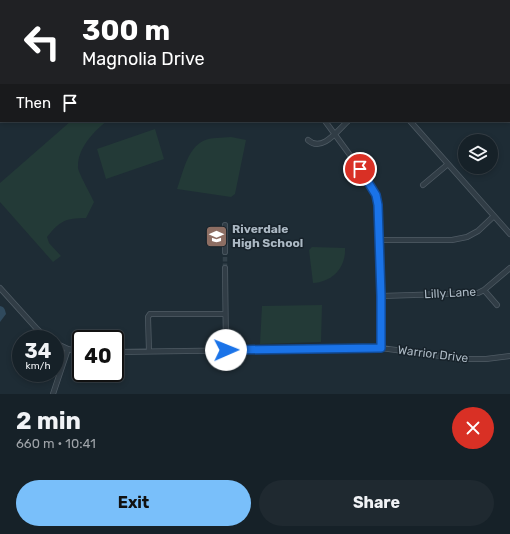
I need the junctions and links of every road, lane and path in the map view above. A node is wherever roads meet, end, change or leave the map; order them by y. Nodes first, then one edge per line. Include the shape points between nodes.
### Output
1 (326, 122) edge
2 (347, 122) edge
3 (411, 122) edge
4 (335, 133) junction
5 (308, 140) dead end
6 (448, 164) junction
7 (423, 186) dead end
8 (494, 216) junction
9 (225, 225) dead end
10 (510, 234) edge
11 (380, 240) junction
12 (225, 252) tunnel mouth
13 (225, 268) tunnel mouth
14 (510, 268) edge
15 (0, 288) edge
16 (484, 290) junction
17 (381, 296) junction
18 (497, 305) dead end
19 (225, 314) junction
20 (38, 330) edge
21 (64, 347) edge
22 (381, 348) junction
23 (68, 349) junction
24 (72, 350) edge
25 (226, 350) junction
26 (149, 351) junction
27 (124, 352) edge
28 (510, 356) edge
29 (53, 394) edge

1 - 4 street
2 - 4 street
3 - 6 street
4 - 5 street via 320,144 312,144
4 - 11 street via 376,195
6 - 7 street
6 - 8 street
8 - 10 street
8 - 11 street via 478,231 467,237 452,240
9 - 12 street
11 - 17 street
13 - 19 street
14 - 16 street, Lilly Lane
15 - 20 street
16 - 17 street, Lilly Lane via 470,294
16 - 18 street
17 - 22 street
19 - 25 street
19 - 26 street via 150,314
21 - 23 street
22 - 25 street, Warrior Drive
22 - 28 street, Warrior Drive via 463,359
23 - 24 street
23 - 29 street
25 - 26 street, Warrior Drive
26 - 27 street, Warrior Drive

